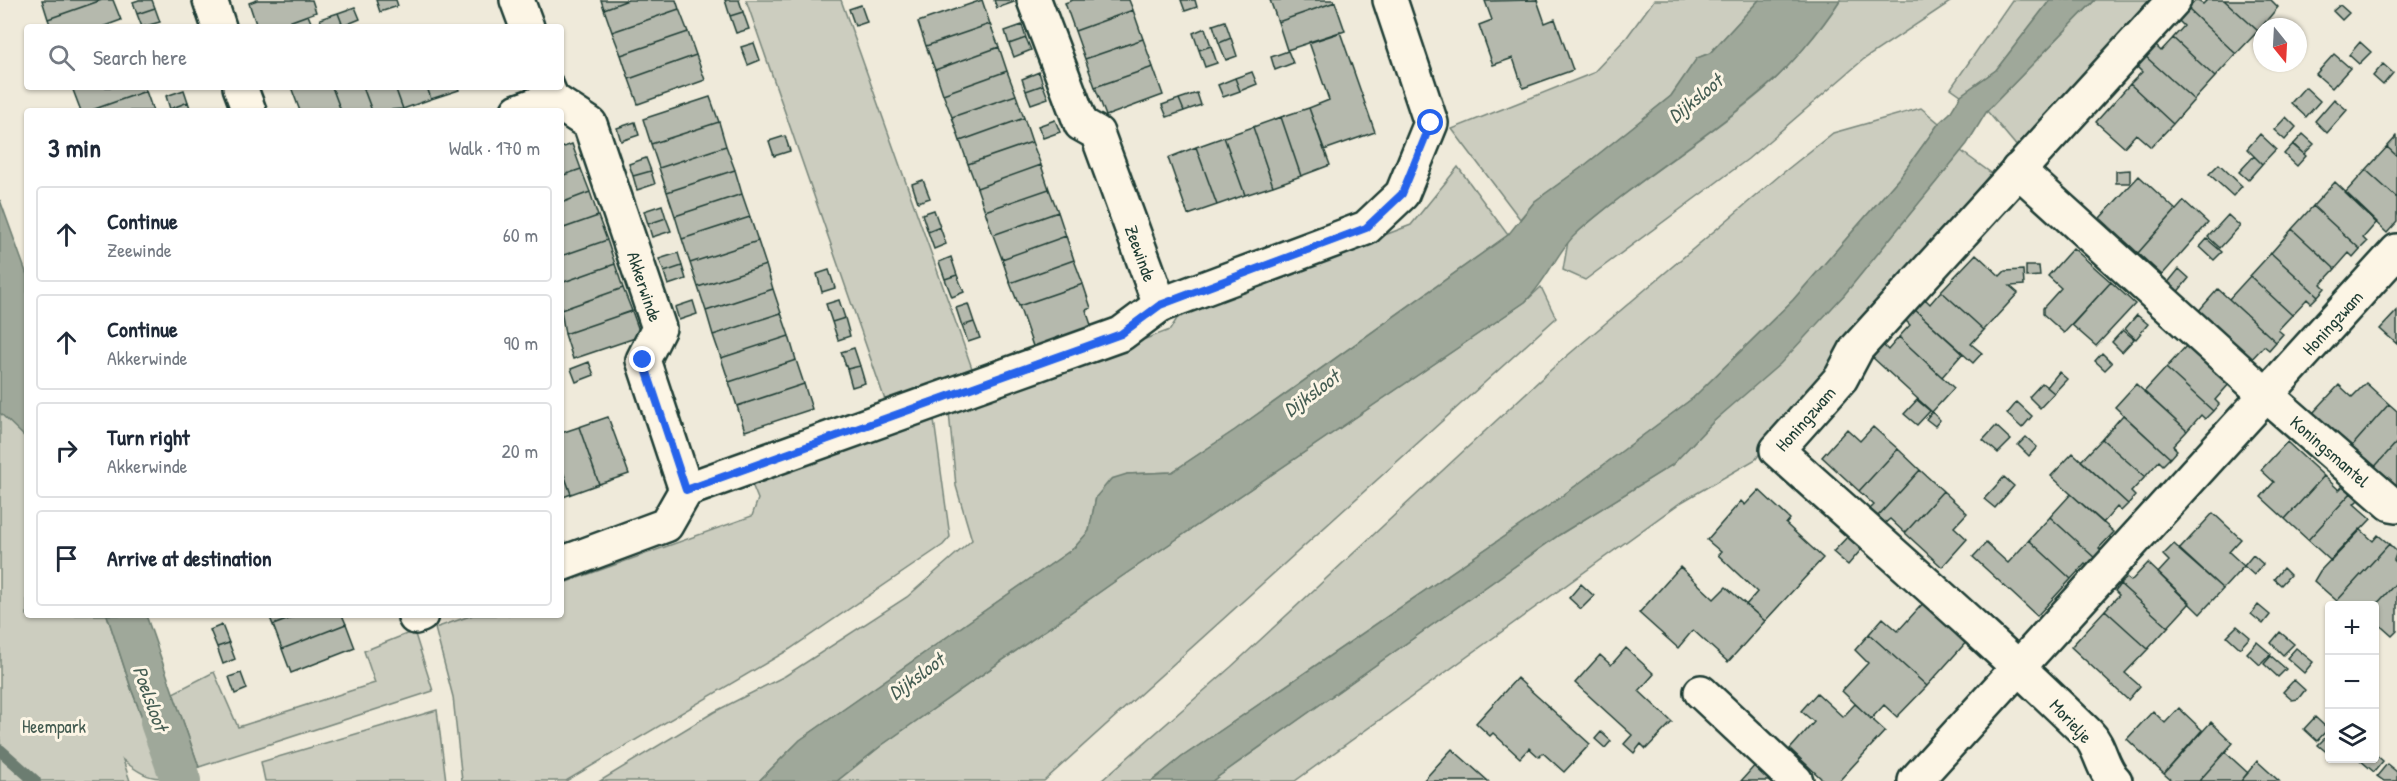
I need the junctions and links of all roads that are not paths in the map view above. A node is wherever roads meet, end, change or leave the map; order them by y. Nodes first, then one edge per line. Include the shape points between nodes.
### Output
1 (210, 0) edge
2 (517, 0) edge
3 (1034, 0) edge
4 (1390, 0) edge
5 (2174, 0) edge
6 (218, 24) edge
7 (525, 24) edge
8 (241, 90) edge
9 (549, 93) edge
10 (248, 108) edge
11 (523, 108) edge
12 (2018, 170) junction
13 (2397, 251) edge
14 (1160, 305) junction
15 (2265, 394) junction
16 (686, 490) junction
17 (2397, 505) edge
18 (564, 563) edge
19 (2018, 666) junction
20 (1701, 692) dead end
21 (1796, 781) edge
22 (1915, 781) edge
23 (2115, 781) edge

1 - 6 street
2 - 7 street
3 - 14 street, Zeewinde via 1081,124 1097,133
4 - 14 street, Zeewinde via 1431,123 1402,194 1366,228
5 - 12 street, Honingzwam
8 - 10 street
9 - 11 street, Akkerwinde
9 - 16 street, Akkerwinde via 590,124 659,328 643,360
12 - 15 street
12 - 19 street, Honingzwam via 1857,348 1841,378 1777,450
13 - 15 street, Honingzwam
14 - 16 street via 1121,334
15 - 17 street, Koningsmantel via 2391,504
15 - 19 street, Honingzwam
16 - 18 street via 666,525
19 - 22 street, Honingzwam
19 - 23 street, Morielje via 2091,738 2106,772
20 - 21 street

